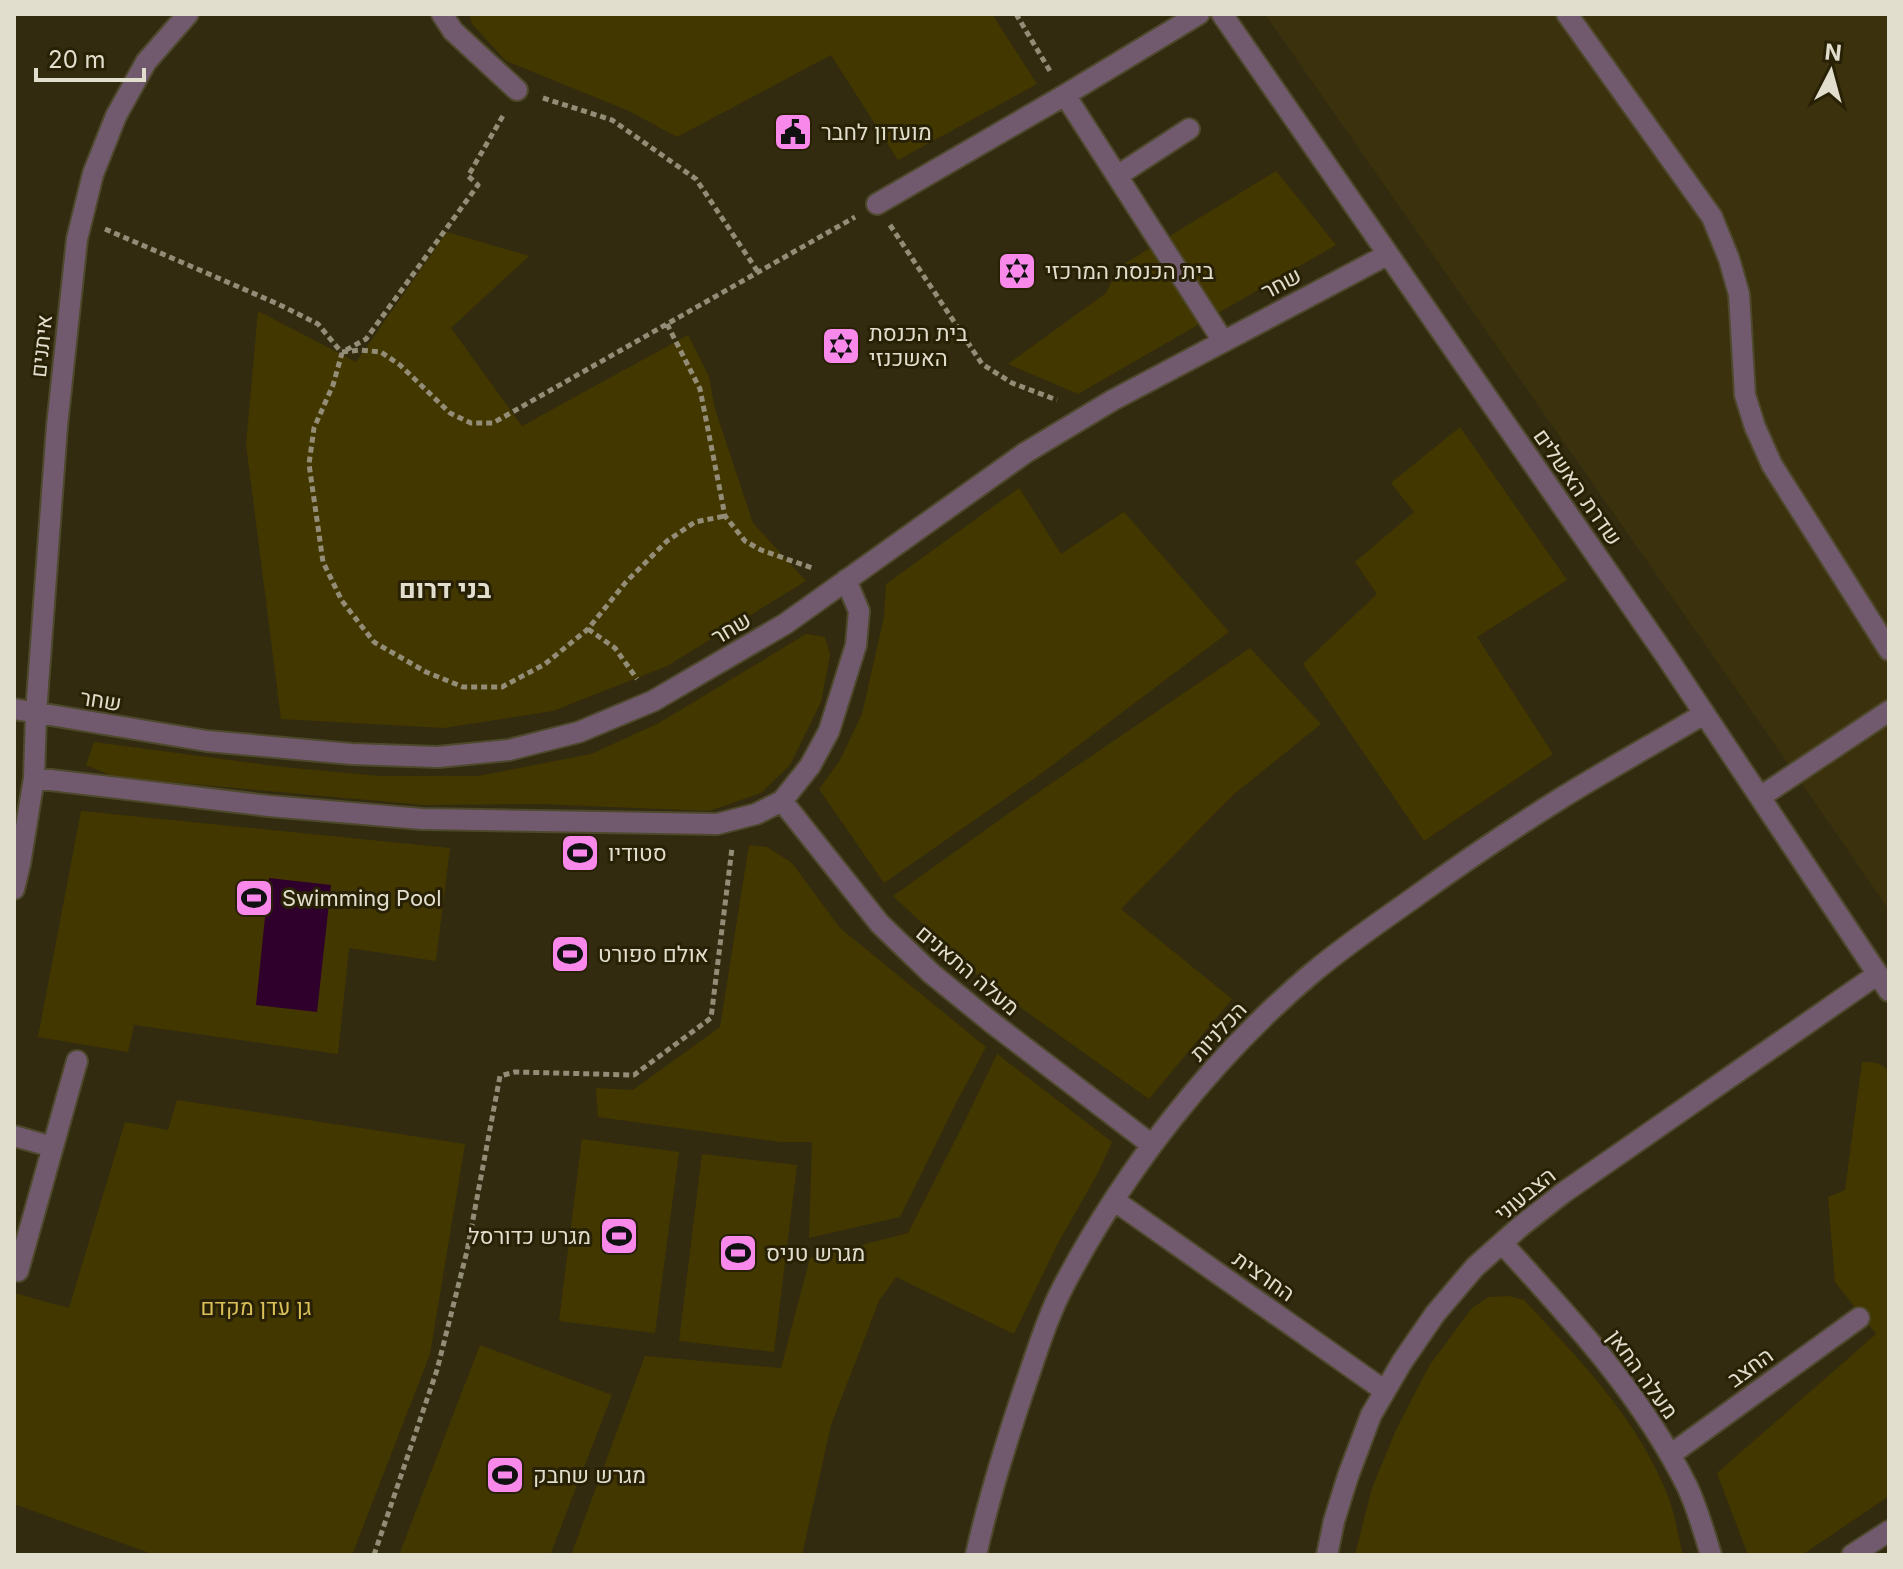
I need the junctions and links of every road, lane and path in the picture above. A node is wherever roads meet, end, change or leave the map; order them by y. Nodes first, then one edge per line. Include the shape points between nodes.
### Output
1 (442, 14) edge
2 (1016, 14) edge
3 (1199, 14) edge
4 (1222, 14) edge
5 (1567, 14) edge
6 (185, 15) edge
7 (517, 90) junction
8 (1065, 95) junction
9 (1189, 129) dead end
10 (1117, 176) junction
11 (877, 204) junction
12 (82, 219) junction
13 (1387, 255) junction
14 (758, 272) junction
15 (667, 324) junction
16 (1223, 341) junction
17 (342, 353) junction
18 (1092, 413) junction
19 (725, 516) junction
20 (846, 580) junction
21 (588, 629) junction
22 (1889, 650) edge
23 (653, 701) junction
24 (14, 709) edge
25 (1889, 711) edge
26 (36, 713) junction
27 (1704, 714) junction
28 (34, 778) junction
29 (1760, 797) junction
30 (782, 801) junction
31 (736, 819) junction
32 (14, 889) edge
33 (1883, 982) edge
34 (77, 1061) dead end
35 (14, 1136) edge
36 (1152, 1145) junction
37 (53, 1147) junction
38 (1115, 1201) junction
39 (1502, 1243) junction
40 (18, 1271) dead end
41 (1859, 1318) dead end
42 (1385, 1391) junction
43 (1670, 1455) junction
44 (1889, 1531) edge
45 (374, 1555) edge
46 (976, 1555) edge
47 (1327, 1555) edge
48 (1711, 1555) edge
49 (1852, 1555) edge

1 - 7 street via 453,31
2 - 8 path
3 - 8 street
4 - 13 street, שדרת האשלים
5 - 22 street via 1712,217 1739,294 1745,395 1755,427 1772,465
6 - 12 street, איתנים via 146,62 116,116
7 - 14 path via 612,120 696,179
7 - 17 path via 468,176 478,185 366,339
8 - 10 street
8 - 11 street
9 - 10 street
10 - 16 street
11 - 14 path
11 - 18 path via 982,364 1012,383
12 - 17 path via 318,324
12 - 26 street, איתנים via 57,426
13 - 16 street, שחר
13 - 27 street, שדרת האשלים
14 - 15 path
15 - 17 path via 493,423 471,423 450,413 381,352
15 - 19 path via 700,389
16 - 18 street, שחר
17 - 21 path via 314,428 309,464 323,562 342,601 374,642 463,687 502,687 545,664
18 - 20 street, שחר via 1025,453
19 - 20 path via 745,541 761,550
19 - 21 path via 695,522 667,541
20 - 23 street, שחר via 785,624
20 - 30 street via 859,611 856,645 829,731
21 - 23 path via 615,648
23 - 26 street, שחר via 579,732 509,750 438,757 207,741
24 - 26 street, שחר
25 - 29 street
26 - 28 street, איתנים
27 - 29 street, שדרת האשלים
27 - 36 street, הכלניות via 1564,796 1369,929 1263,1018
28 - 31 street via 422,819 717,824
28 - 32 street, איתנים
29 - 33 street, שדרת האשלים
30 - 31 street
30 - 36 street, מעלה התאנים via 880,924 932,974
31 - 45 path via 711,1018 634,1075 500,1076 467,1251 437,1370
33 - 39 street, הצבעוני via 1563,1193
34 - 37 street
35 - 37 street
36 - 38 street, הכלניות
37 - 40 street
38 - 42 street, החרצית
38 - 46 street, הכלניות via 1063,1287 1034,1360
39 - 42 street, הצבעוני via 1435,1314
39 - 43 street, מעלה החאן via 1615,1371
41 - 43 street, החצב
42 - 47 street, הצבעוני via 1348,1476
43 - 48 street, מעלה החאן
44 - 49 street

